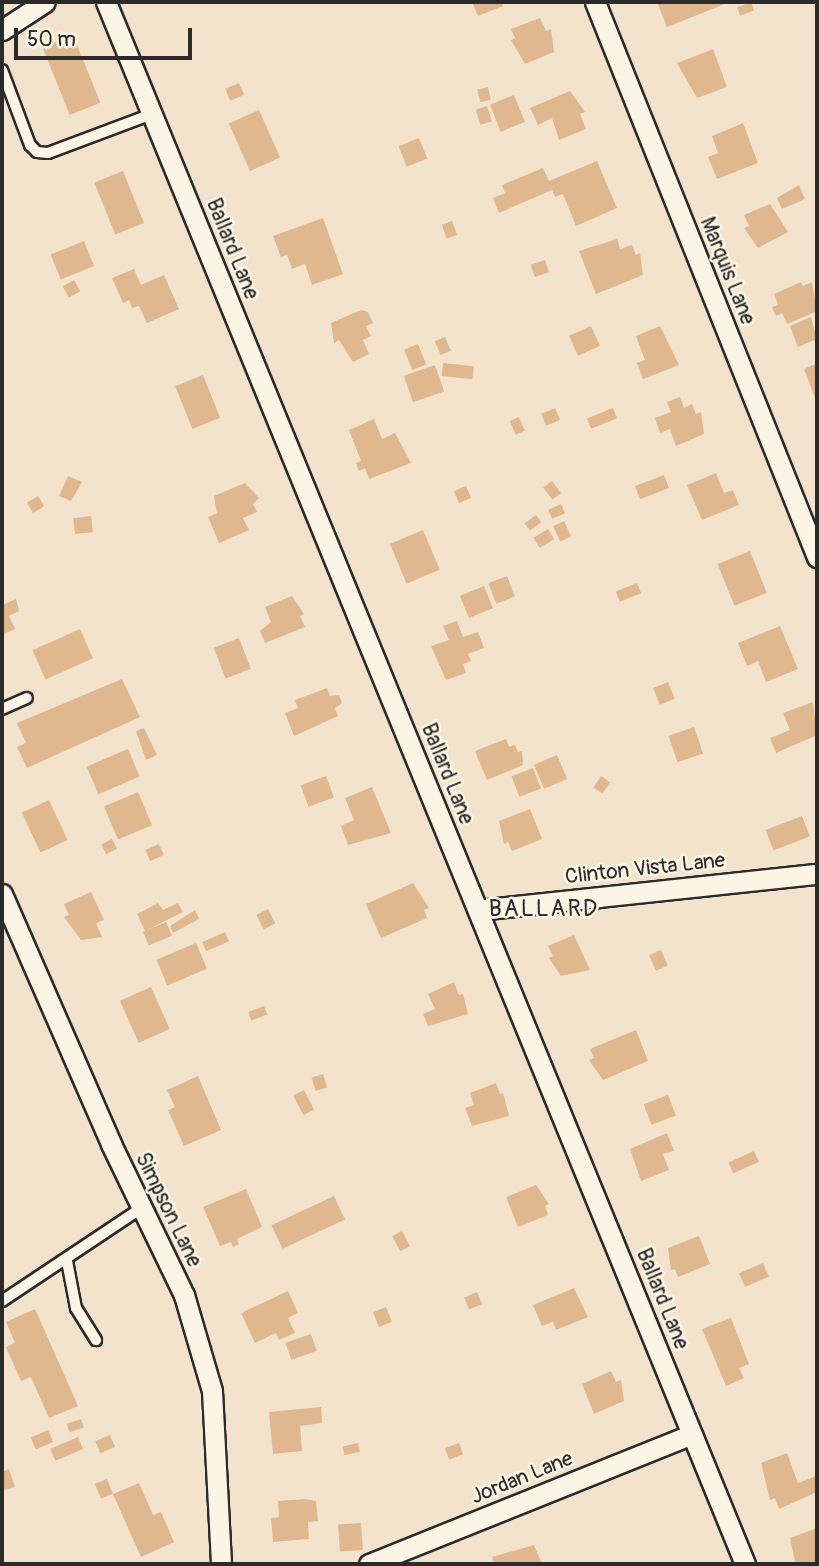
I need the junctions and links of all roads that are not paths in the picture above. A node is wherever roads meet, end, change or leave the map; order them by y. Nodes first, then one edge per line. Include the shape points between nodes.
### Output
1 (45, 2) edge
2 (106, 2) edge
3 (595, 2) edge
4 (2, 30) edge
5 (2, 70) edge
6 (152, 114) junction
7 (817, 557) edge
8 (27, 698) dead end
9 (2, 709) edge
10 (817, 874) edge
11 (2, 894) edge
12 (478, 910) junction
13 (143, 1207) junction
14 (67, 1261) junction
15 (2, 1301) edge
16 (96, 1340) dead end
17 (692, 1434) junction
18 (221, 1564) edge
19 (369, 1564) edge
20 (745, 1564) edge

1 - 4 street
2 - 6 street, Ballard Lane
3 - 7 street, Marquis Lane
5 - 6 lane via 30,145 37,152 48,153
6 - 12 street, Ballard Lane
8 - 9 lane
10 - 12 street, Clinton Vista Lane
11 - 13 street, Simpson Lane
12 - 17 street, Ballard Lane
13 - 14 lane
13 - 18 street, Simpson Lane via 184,1295 212,1391
14 - 15 lane
14 - 16 lane via 76,1308
17 - 19 street, Jordan Lane
17 - 20 street, Ballard Lane

